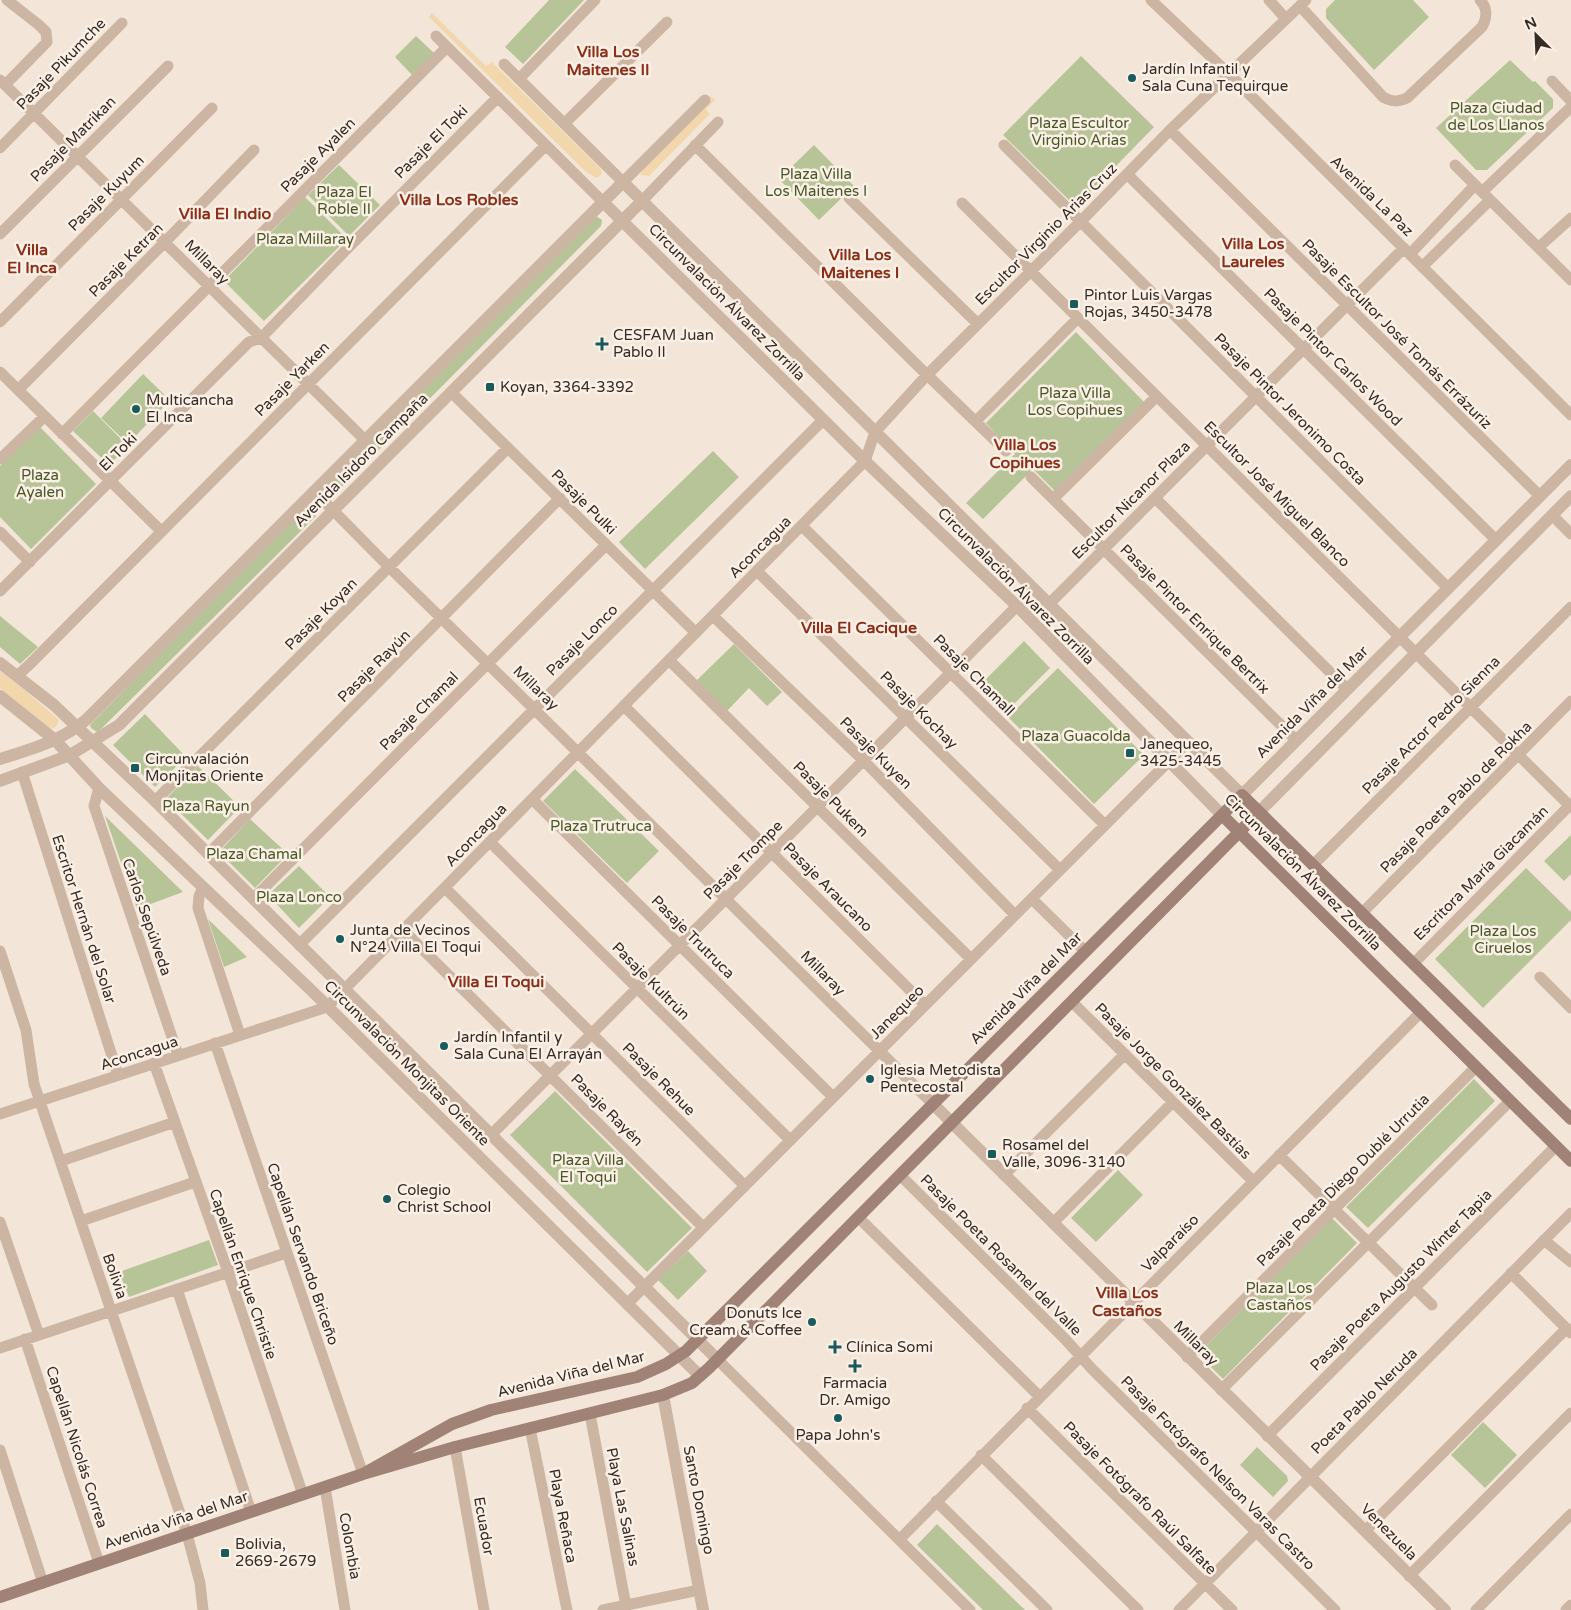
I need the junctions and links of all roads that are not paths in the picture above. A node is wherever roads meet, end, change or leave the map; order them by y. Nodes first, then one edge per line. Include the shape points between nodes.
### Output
1 (7, 0) edge
2 (595, 0) edge
3 (1151, 0) edge
4 (1269, 0) edge
5 (1480, 0) edge
6 (1303, 3) edge
7 (1286, 19) junction
8 (667, 22) dead end
9 (122, 23) dead end
10 (436, 36) dead end
11 (447, 47) junction
12 (504, 64) dead end
13 (168, 66) dead end
14 (1228, 74) junction
15 (519, 79) junction
16 (1552, 81) dead end
17 (3, 82) edge
18 (498, 97) junction
19 (705, 100) dead end
20 (1571, 101) edge
21 (1571, 107) edge
22 (212, 108) dead end
23 (35, 113) junction
24 (718, 122) dead end
25 (564, 124) junction
26 (1170, 130) junction
27 (546, 145) junction
28 (695, 145) junction
29 (1004, 145) dead end
30 (0, 148) edge
31 (254, 150) dead end
32 (78, 156) junction
33 (1456, 165) dead end
34 (1127, 174) junction
35 (623, 182) junction
36 (1482, 192) junction
37 (849, 198) dead end
38 (121, 199) junction
39 (642, 201) junction
40 (603, 202) junction
41 (962, 203) dead end
42 (1571, 218) edge
43 (622, 221) junction
44 (1080, 222) junction
45 (0, 234) edge
46 (165, 242) junction
47 (1540, 248) junction
48 (1407, 251) junction
49 (1422, 266) junction
50 (1031, 270) junction
51 (1571, 280) edge
52 (209, 286) junction
53 (1347, 306) junction
54 (1078, 318) junction
55 (0, 322) edge
56 (978, 324) junction
57 (261, 338) junction
58 (1303, 349) junction
59 (0, 372) edge
60 (926, 375) junction
61 (308, 384) junction
62 (18, 390) junction
63 (451, 392) junction
64 (1157, 396) junction
65 (1257, 396) junction
66 (1571, 415) edge
67 (44, 417) junction
68 (823, 420) junction
69 (976, 421) junction
70 (875, 432) junction
71 (62, 434) junction
72 (365, 440) junction
73 (1207, 446) junction
74 (508, 448) junction
75 (1006, 451) dead end
76 (0, 459) edge
77 (865, 461) junction
78 (1571, 465) edge
79 (1031, 477) dead end
80 (110, 481) junction
81 (314, 491) junction
82 (1540, 496) junction
83 (1571, 496) edge
84 (560, 498) junction
85 (1154, 498) junction
86 (1054, 499) junction
87 (334, 510) junction
88 (1552, 515) junction
89 (802, 526) junction
90 (161, 531) junction
91 (0, 532) edge
92 (1571, 534) edge
93 (1496, 540) junction
94 (606, 545) junction
95 (1104, 549) junction
96 (30, 562) junction
97 (389, 568) junction
98 (757, 571) junction
99 (1448, 588) junction
100 (0, 591) edge
101 (652, 591) junction
102 (1049, 604) junction
103 (1017, 606) junction
104 (1571, 607) edge
105 (713, 616) junction
106 (441, 619) junction
107 (696, 633) junction
108 (1400, 637) junction
109 (1416, 653) junction
110 (669, 660) junction
111 (0, 663) edge
112 (488, 664) junction
113 (950, 673) junction
114 (16, 676) junction
115 (1347, 689) junction
116 (0, 696) edge
117 (1571, 701) edge
118 (624, 706) junction
119 (1470, 707) junction
120 (534, 709) junction
121 (906, 717) junction
122 (77, 728) junction
123 (55, 740) junction
124 (1296, 740) junction
125 (93, 742) junction
126 (1188, 742) junction
127 (578, 753) junction
128 (70, 755) junction
129 (1518, 755) junction
130 (0, 759) edge
131 (863, 760) junction
132 (1168, 762) junction
133 (22, 772) junction
134 (0, 781) edge
135 (99, 788) junction
136 (1242, 795) junction
137 (532, 799) junction
138 (156, 800) junction
139 (1571, 805) edge
140 (817, 807) junction
141 (1259, 812) junction
142 (1222, 815) junction
143 (1104, 825) junction
144 (1239, 832) junction
145 (490, 842) junction
146 (772, 852) junction
147 (208, 854) junction
148 (1312, 865) junction
149 (1060, 870) junction
150 (203, 888) junction
151 (445, 888) junction
152 (253, 899) junction
153 (726, 899) junction
154 (1032, 899) junction
155 (1362, 913) junction
156 (1015, 915) junction
157 (403, 930) junction
158 (299, 945) junction
159 (680, 945) junction
160 (0, 951) edge
161 (1086, 952) junction
162 (971, 959) junction
163 (1413, 964) junction
164 (1540, 978) dead end
165 (637, 988) junction
166 (344, 990) junction
167 (1072, 1002) junction
168 (926, 1005) junction
169 (327, 1007) junction
170 (1571, 1008) edge
171 (1421, 1012) junction
172 (591, 1034) junction
173 (240, 1035) junction
174 (214, 1043) junction
175 (879, 1051) junction
176 (1125, 1054) junction
177 (178, 1055) junction
178 (154, 1063) junction
179 (1476, 1067) junction
180 (118, 1075) junction
181 (550, 1075) junction
182 (833, 1097) junction
183 (40, 1101) junction
184 (1510, 1101) junction
185 (1173, 1102) junction
186 (933, 1104) junction
187 (0, 1114) edge
188 (1571, 1119) edge
189 (175, 1122) junction
190 (952, 1123) junction
191 (491, 1135) junction
192 (790, 1140) junction
193 (1556, 1146) junction
194 (1279, 1155) junction
195 (61, 1161) junction
196 (1571, 1161) edge
197 (900, 1175) junction
198 (1004, 1175) junction
199 (1253, 1181) junction
200 (195, 1182) junction
201 (745, 1186) junction
202 (1335, 1209) junction
203 (1571, 1213) edge
204 (858, 1217) junction
205 (81, 1220) junction
206 (0, 1222) edge
207 (1053, 1223) junction
208 (704, 1227) junction
209 (1544, 1240) junction
210 (1368, 1242) junction
211 (286, 1253) junction
212 (1571, 1262) edge
213 (228, 1272) junction
214 (1511, 1273) junction
215 (644, 1287) junction
216 (1415, 1288) junction
217 (177, 1289) junction
218 (1132, 1302) junction
219 (627, 1304) junction
220 (1432, 1305) dead end
221 (111, 1311) junction
222 (1569, 1330) edge
223 (39, 1335) junction
224 (25, 1339) junction
225 (698, 1340) junction
226 (0, 1348) edge
227 (679, 1356) junction
228 (1188, 1357) junction
229 (1080, 1358) junction
230 (717, 1359) junction
231 (700, 1376) junction
232 (1221, 1390) junction
233 (663, 1395) junction
234 (1039, 1396) junction
235 (1028, 1408) junction
236 (1571, 1413) edge
237 (590, 1414) junction
238 (530, 1428) junction
239 (443, 1430) junction
240 (1267, 1436) junction
241 (455, 1447) junction
242 (0, 1450) edge
243 (981, 1456) junction
244 (363, 1474) junction
245 (1310, 1478) junction
246 (325, 1487) junction
247 (303, 1495) junction
248 (936, 1501) junction
249 (251, 1512) junction
250 (1571, 1514) edge
251 (1365, 1531) junction
252 (1256, 1532) junction
253 (186, 1534) junction
254 (900, 1539) junction
255 (100, 1563) junction
256 (1409, 1576) junction
257 (43, 1582) junction
258 (1205, 1583) junction
259 (699, 1590) junction
260 (0, 1597) edge
261 (1571, 1605) edge
262 (626, 1606) junction
263 (203, 1610) edge
264 (345, 1610) edge
265 (484, 1610) edge
266 (567, 1610) edge
267 (603, 1610) edge
268 (703, 1610) edge
269 (970, 1610) edge
270 (1046, 1610) edge
271 (1138, 1610) edge
272 (1179, 1610) edge
273 (1232, 1610) edge
274 (1335, 1610) edge
275 (1445, 1610) edge
276 (1476, 1610) edge
277 (1566, 1610) edge

1 - 17 street via 46,32 47,42
2 - 15 street
3 - 14 street, Avenida La Paz
4 - 7 street
5 - 6 street via 1486,13 1482,27 1407,98 1397,101 1383,97
6 - 7 street, Escultor Virginio Arias Cruz
7 - 14 street, Escultor Virginio Arias Cruz
8 - 25 street
9 - 23 street, Pasaje Pikumche
10 - 11 street, Circunvalación Álvarez Zorrilla
11 - 18 street, Circunvalación Álvarez Zorrilla
11 - 52 street, Pasaje Ayalen
12 - 15 street, Circunvalación Álvarez Zorrilla
13 - 32 street, Pasaje Matrikan
14 - 26 street, Escultor Virginio Arias Cruz
14 - 48 street, Avenida La Paz
15 - 25 street, Circunvalación Álvarez Zorrilla
16 - 20 street
17 - 23 street, Millaray
18 - 27 street, Circunvalación Álvarez Zorrilla
18 - 57 street, Pasaje El Toki
19 - 35 street, Avenida Isidoro Campaña
21 - 36 street
22 - 38 street, Pasaje Kuyum
23 - 30 street, Pasaje Pikumche
23 - 32 street, Millaray
24 - 28 street, Avenida Isidoro Campaña
25 - 35 street, Circunvalación Álvarez Zorrilla
26 - 34 street, Escultor Virginio Arias Cruz
26 - 53 street, Pasaje Escultor José Tomás Errázuriz
27 - 40 street, Circunvalación Álvarez Zorrilla
27 - 61 street, Pasaje Yarken
28 - 39 street, Avenida Isidoro Campaña
28 - 60 street
29 - 44 street, Pasaje Pintor Jeronimo Costa
31 - 46 street, Pasaje Ketran
32 - 38 street, Millaray
32 - 45 street, Pasaje Matrikan
33 - 36 street
34 - 44 street, Escultor Virginio Arias Cruz
34 - 58 street, Pasaje Pintor Carlos Wood
35 - 39 street, Circunvalación Álvarez Zorrilla
35 - 40 street, Avenida Isidoro Campaña
36 - 47 street
36 - 48 street, Escultor Nicanor Plaza
36 - 49 street
37 - 56 street
38 - 46 street, Millaray
38 - 55 street, Pasaje Kuyum
39 - 43 street, Avenida Isidoro Campaña
39 - 70 street, Circunvalación Álvarez Zorrilla
40 - 43 street, Circunvalación Álvarez Zorrilla
40 - 72 street, Avenida Isidoro Campaña
41 - 50 street, Escultor José Miguel Blanco
42 - 47 street
43 - 63 street, Avenida Isidoro Campaña
43 - 68 street, Circunvalación Álvarez Zorrilla
44 - 50 street, Escultor Virginio Arias Cruz
44 - 65 street, Pasaje Pintor Jeronimo Costa
46 - 52 street, Millaray
46 - 62 street, Pasaje Ketran
47 - 51 street
48 - 49 street, Avenida La Paz
48 - 53 street, Escultor Nicanor Plaza
49 - 66 street, Avenida La Paz
50 - 54 street, Escultor José Miguel Blanco
50 - 56 street, Escultor Virginio Arias Cruz
52 - 57 street, Millaray
52 - 71 street, Pasaje Ayalen
53 - 58 street, Escultor Nicanor Plaza
53 - 82 street, Pasaje Escultor José Tomás Errázuriz
54 - 64 street, Escultor José Miguel Blanco
54 - 69 street
56 - 60 street, Escultor Virginio Arias Cruz
57 - 61 street, Millaray
57 - 80 street, El Toki via 249,342
58 - 65 street, Escultor Nicanor Plaza
58 - 93 street, Pasaje Pintor Carlos Wood
59 - 62 street
60 - 69 street
60 - 70 street, Escultor Virginio Arias Cruz
61 - 72 street, Millaray
61 - 90 street, Pasaje Yarken
62 - 67 street
63 - 74 street, Pasaje Pulki
63 - 87 street, Avenida Isidoro Campaña
64 - 73 street, Escultor José Miguel Blanco
64 - 86 street
65 - 73 street, Escultor Nicanor Plaza
65 - 99 street, Pasaje Pintor Jeronimo Costa
67 - 71 street
67 - 76 street
68 - 77 street, Circunvalación Álvarez Zorrilla
68 - 101 street, Pasaje Lonco
69 - 75 street
70 - 77 street, Aconcagua
70 - 102 street, Circunvalación Álvarez Zorrilla
71 - 80 street
72 - 81 street, Avenida Isidoro Campaña
73 - 85 street, Escultor Nicanor Plaza
73 - 108 street, Escultor José Miguel Blanco
74 - 84 street, Pasaje Pulki
74 - 97 street, Pasaje Koyan
77 - 89 street, Aconcagua
77 - 103 street, Circunvalación Álvarez Zorrilla
78 - 82 street, Avenida Viña del Mar
79 - 86 street, Pasaje Pintor Enrique Bertrix
80 - 90 street
80 - 96 street, El Toki
81 - 87 street, Millaray
81 - 122 street, Avenida Isidoro Campaña
82 - 93 street, Avenida Viña del Mar
83 - 88 street, Avenida Viña del Mar
84 - 94 street, Pasaje Pulki
84 - 106 street, Pasaje Rayún
85 - 95 street, Escultor Nicanor Plaza
85 - 115 street
86 - 95 street, Pasaje Pintor Enrique Bertrix
87 - 97 street, Millaray
87 - 125 street, Avenida Isidoro Campaña via 118,726
88 - 92 street
88 - 109 street, Avenida Viña del Mar
89 - 98 street, Aconcagua
89 - 113 street, Pasaje Chamall
90 - 114 street, Pasaje Yarken
91 - 96 street
93 - 99 street, Avenida Viña del Mar
94 - 101 street, Pasaje Pulki
94 - 112 street, Pasaje Chamal
95 - 102 street, Escultor Nicanor Plaza
95 - 124 street, Pasaje Pintor Enrique Bertrix
96 - 100 street, El Toki
97 - 106 street, Millaray
97 - 138 street, Pasaje Koyan
98 - 105 street, Aconcagua
98 - 121 street, Pasaje Kochay
99 - 108 street, Avenida Viña del Mar
101 - 107 street, Pasaje Pulki
101 - 120 street, Pasaje Lonco
102 - 126 street, Circunvalación Álvarez Zorrilla
103 - 113 street, Pasaje Trompe
103 - 132 street, Circunvalación Álvarez Zorrilla
104 - 119 street, Pasaje Actor Pedro Sienna
105 - 107 street, Aconcagua
105 - 131 street, Pasaje Kuyen
106 - 112 street, Millaray
106 - 147 street, Pasaje Rayún
107 - 110 street, Aconcagua
108 - 109 street, Escultor José Miguel Blanco
108 - 115 street, Avenida Viña del Mar
109 - 119 street, Escultor José Miguel Blanco
109 - 141 street, Avenida Viña del Mar
110 - 118 street, Aconcagua
110 - 140 street, Pasaje Pukem
111 - 114 street, Circunvalación Monjitas Oriente
112 - 120 street, Millaray
112 - 152 street, Pasaje Chamal
113 - 121 street, Pasaje Trompe
113 - 143 street, Pasaje Chamall
114 - 122 street, Circunvalación Monjitas Oriente via 54,705
115 - 124 street, Avenida Viña del Mar
116 - 123 street, Circunvalación Monjitas Oriente
117 - 129 street, Pasaje Poeta Pablo de Rokha
118 - 127 street, Aconcagua
118 - 146 street, Pasaje Araucano
119 - 129 street, Escultor José Miguel Blanco
119 - 148 street, Pasaje Actor Pedro Sienna
120 - 127 street, Millaray
120 - 158 street, Pasaje Lonco
121 - 131 street, Pasaje Trompe
121 - 149 street, Pasaje Kochay
122 - 123 street, Avenida Isidoro Campaña
122 - 125 street, Circunvalación Monjitas Oriente
123 - 128 street, Circunvalación Monjitas Oriente
123 - 130 street, Avenida Isidoro Campaña
124 - 136 street, Avenida Viña del Mar
125 - 128 street, Avenida Isidoro Campaña
125 - 138 street, Circunvalación Monjitas Oriente
126 - 132 street, Janequeo
126 - 136 street, Circunvalación Álvarez Zorrilla
127 - 137 street, Aconcagua
127 - 153 street, Millaray
128 - 133 street, Avenida Isidoro Campaña
128 - 135 street, Circunvalación Monjitas Oriente
129 - 139 street, Escultor José Miguel Blanco
129 - 155 street, Pasaje Poeta Pablo de Rokha
131 - 140 street, Pasaje Trompe
131 - 156 street, Pasaje Kuyen
132 - 142 street, Circunvalación Álvarez Zorrilla
132 - 143 street, Janequeo
133 - 134 street, Avenida Isidoro Campaña
133 - 180 street, Escritor Hernán del Solar
135 - 150 street, Circunvalación Monjitas Oriente
135 - 177 street, Carlos Sepúlveda via 94,806
136 - 141 main road, Circunvalación Álvarez Zorrilla
136 - 142 main road, Avenida Viña del Mar
137 - 145 street, Aconcagua
137 - 159 street, Pasaje Trutruca
138 - 147 street, Circunvalación Monjitas Oriente
139 - 163 street, Escritora María Giacamán
140 - 146 street, Pasaje Trompe
140 - 162 street, Pasaje Pukem
141 - 144 main road, Avenida Viña del Mar
141 - 148 main road, Circunvalación Álvarez Zorrilla
142 - 144 main road, Circunvalación Álvarez Zorrilla
142 - 161 main road, Avenida Viña del Mar
143 - 149 street, Janequeo
144 - 167 main road, Avenida Viña del Mar
144 - 171 main road, Circunvalación Álvarez Zorrilla
145 - 151 street, Aconcagua
145 - 165 street, Pasaje Kultrún
146 - 153 street, Pasaje Trompe
146 - 168 street, Pasaje Araucano
147 - 152 street, Circunvalación Monjitas Oriente
148 - 155 main road, Circunvalación Álvarez Zorrilla
149 - 154 street, Janequeo
150 - 169 street, Circunvalación Monjitas Oriente
150 - 173 street via 198,902 200,914
151 - 157 street, Aconcagua
151 - 172 street, Pasaje Rehue
152 - 158 street, Circunvalación Monjitas Oriente
153 - 159 street, Pasaje Trompe
153 - 175 street, Millaray
154 - 156 street, Janequeo
154 - 161 street
155 - 163 main road, Circunvalación Álvarez Zorrilla
156 - 162 street, Janequeo
157 - 166 street, Aconcagua
157 - 181 street, Pasaje Rayén
158 - 166 street, Circunvalación Monjitas Oriente
159 - 165 street, Pasaje Trompe
159 - 182 street, Pasaje Trutruca
160 - 183 street, Bolivia via 26,1030 34,1084
161 - 186 main road, Avenida Viña del Mar
162 - 168 street, Janequeo
163 - 188 main road, Circunvalación Álvarez Zorrilla
164 - 170 street
165 - 172 street, Pasaje Trompe
165 - 192 street, Pasaje Kultrún
166 - 169 street, Aconcagua
166 - 191 street, Circunvalación Monjitas Oriente
167 - 176 street, Pasaje Jorge González Bastías
167 - 190 main road, Avenida Viña del Mar
168 - 175 street, Janequeo
169 - 173 street, Aconcagua
169 - 219 street, Circunvalación Monjitas Oriente
171 - 179 main road, Circunvalación Álvarez Zorrilla
171 - 194 street, Valparaíso
172 - 181 street, Pasaje Trompe
172 - 201 street, Pasaje Rehue
173 - 174 street, Aconcagua
174 - 177 street, Aconcagua
174 - 211 street, Capellán Servando Briceño
175 - 182 street, Janequeo
175 - 186 street, Millaray
176 - 185 street, Pasaje Jorge González Bastías
176 - 198 street
177 - 178 street, Aconcagua
178 - 180 street, Aconcagua
178 - 189 street, Capellán Enrique Christie
179 - 184 main road, Circunvalación Álvarez Zorrilla
179 - 202 street, Pasaje Poeta Diego Dublé Urrutia
180 - 183 street, Aconcagua
181 - 191 street, Pasaje Trompe
181 - 208 street, Pasaje Rayén
182 - 192 street, Janequeo
183 - 187 street, Aconcagua
183 - 195 street, Bolivia
184 - 193 main road, Circunvalación Álvarez Zorrilla
184 - 210 street
185 - 199 street, Pasaje Jorge González Bastías
185 - 207 street
186 - 190 street, Millaray
186 - 225 main road, Avenida Viña del Mar
189 - 195 street
189 - 200 street, Capellán Enrique Christie
190 - 197 main road, Avenida Viña del Mar
190 - 198 street, Millaray
191 - 215 street, Circunvalación Monjitas Oriente
192 - 201 street, Janequeo
193 - 196 main road, Circunvalación Álvarez Zorrilla
193 - 216 street, Pasaje Poeta Augusto Winter Tapia
194 - 199 street, Valparaíso
194 - 202 street
195 - 205 street, Bolivia
197 - 204 main road, Avenida Viña del Mar
197 - 229 street, Pasaje Poeta Rosamel del Valle via 1070,1344
198 - 207 street, Millaray
199 - 218 street, Valparaíso
200 - 205 street
200 - 213 street, Capellán Enrique Christie
201 - 208 street, Janequeo
202 - 210 street
202 - 228 street, Pasaje Poeta Diego Dublé Urrutia
203 - 209 street, Poeta Pablo Neruda
204 - 230 main road, Avenida Viña del Mar
204 - 234 street
205 - 221 street, Bolivia
206 - 223 street
207 - 218 street, Millaray
208 - 215 street, Janequeo
209 - 212 street
209 - 214 street, Poeta Pablo Neruda
210 - 216 street
210 - 232 street
211 - 213 street
211 - 244 street, Capellán Servando Briceño
213 - 217 street
213 - 247 street, Capellán Enrique Christie
214 - 222 street
214 - 245 street, Poeta Pablo Neruda
215 - 219 street, Janequeo
215 - 225 street, Circunvalación Monjitas Oriente
216 - 220 street
216 - 240 street, Pasaje Poeta Augusto Winter Tapia
217 - 221 street
217 - 249 street
218 - 228 street, Millaray
218 - 229 street, Valparaíso
219 - 227 street, Circunvalación Monjitas Oriente
221 - 223 street
221 - 253 street, Bolivia
222 - 251 street
223 - 224 street
224 - 226 street
224 - 255 street, Capellán Nicolás Correa
225 - 227 main road, Avenida Viña del Mar
225 - 230 street, Circunvalación Monjitas Oriente
227 - 231 street, Circunvalación Monjitas Oriente
227 - 239 main road, Avenida Viña del Mar via 637,1377 491,1410
228 - 232 street, Millaray
229 - 234 street, Valparaíso
229 - 252 street, Pasaje Fotógrafo Nelson Varas Castro
230 - 231 main road, Avenida Viña del Mar
230 - 254 street, Circunvalación Monjitas Oriente
231 - 233 main road, Avenida Viña del Mar
232 - 240 street, Millaray
233 - 237 main road, Avenida Viña del Mar
233 - 259 street, Santo Domingo
234 - 235 street, Valparaíso
235 - 243 street, Valparaíso
235 - 258 street, Pasaje Fotógrafo Raúl Salfate
236 - 256 street
237 - 238 main road, Avenida Viña del Mar
237 - 262 street, Playa Las Salinas
238 - 241 main road, Avenida Viña del Mar
238 - 266 street, Playa Reñaca
239 - 241 main road via 443,1443 450,1448
239 - 244 main road, Avenida Viña del Mar
240 - 245 street, Millaray
241 - 244 main road, Avenida Viña del Mar
241 - 265 street, Ecuador
242 - 257 street
243 - 248 street, Valparaíso
243 - 271 street
244 - 246 main road, Avenida Viña del Mar
245 - 251 street, Venezuela
245 - 252 street, Poeta Pablo Neruda
246 - 247 main road, Avenida Viña del Mar
246 - 264 street, Colombia
247 - 249 main road, Avenida Viña del Mar
248 - 254 street, Valparaíso
248 - 270 street
249 - 253 main road, Avenida Viña del Mar
250 - 276 street
251 - 256 street, Venezuela
252 - 258 street, Poeta Pablo Neruda
252 - 274 street, Pasaje Fotógrafo Nelson Varas Castro
253 - 255 main road, Avenida Viña del Mar
253 - 263 street, Bolivia via 200,1582
254 - 269 street, Circunvalación Monjitas Oriente
255 - 257 main road, Avenida Viña del Mar
256 - 275 street, Venezuela
257 - 260 main road, Avenida Viña del Mar
258 - 272 street, Poeta Pablo Neruda
258 - 273 street, Pasaje Fotógrafo Raúl Salfate
259 - 262 street
259 - 268 street, Santo Domingo
261 - 277 street
262 - 267 street

